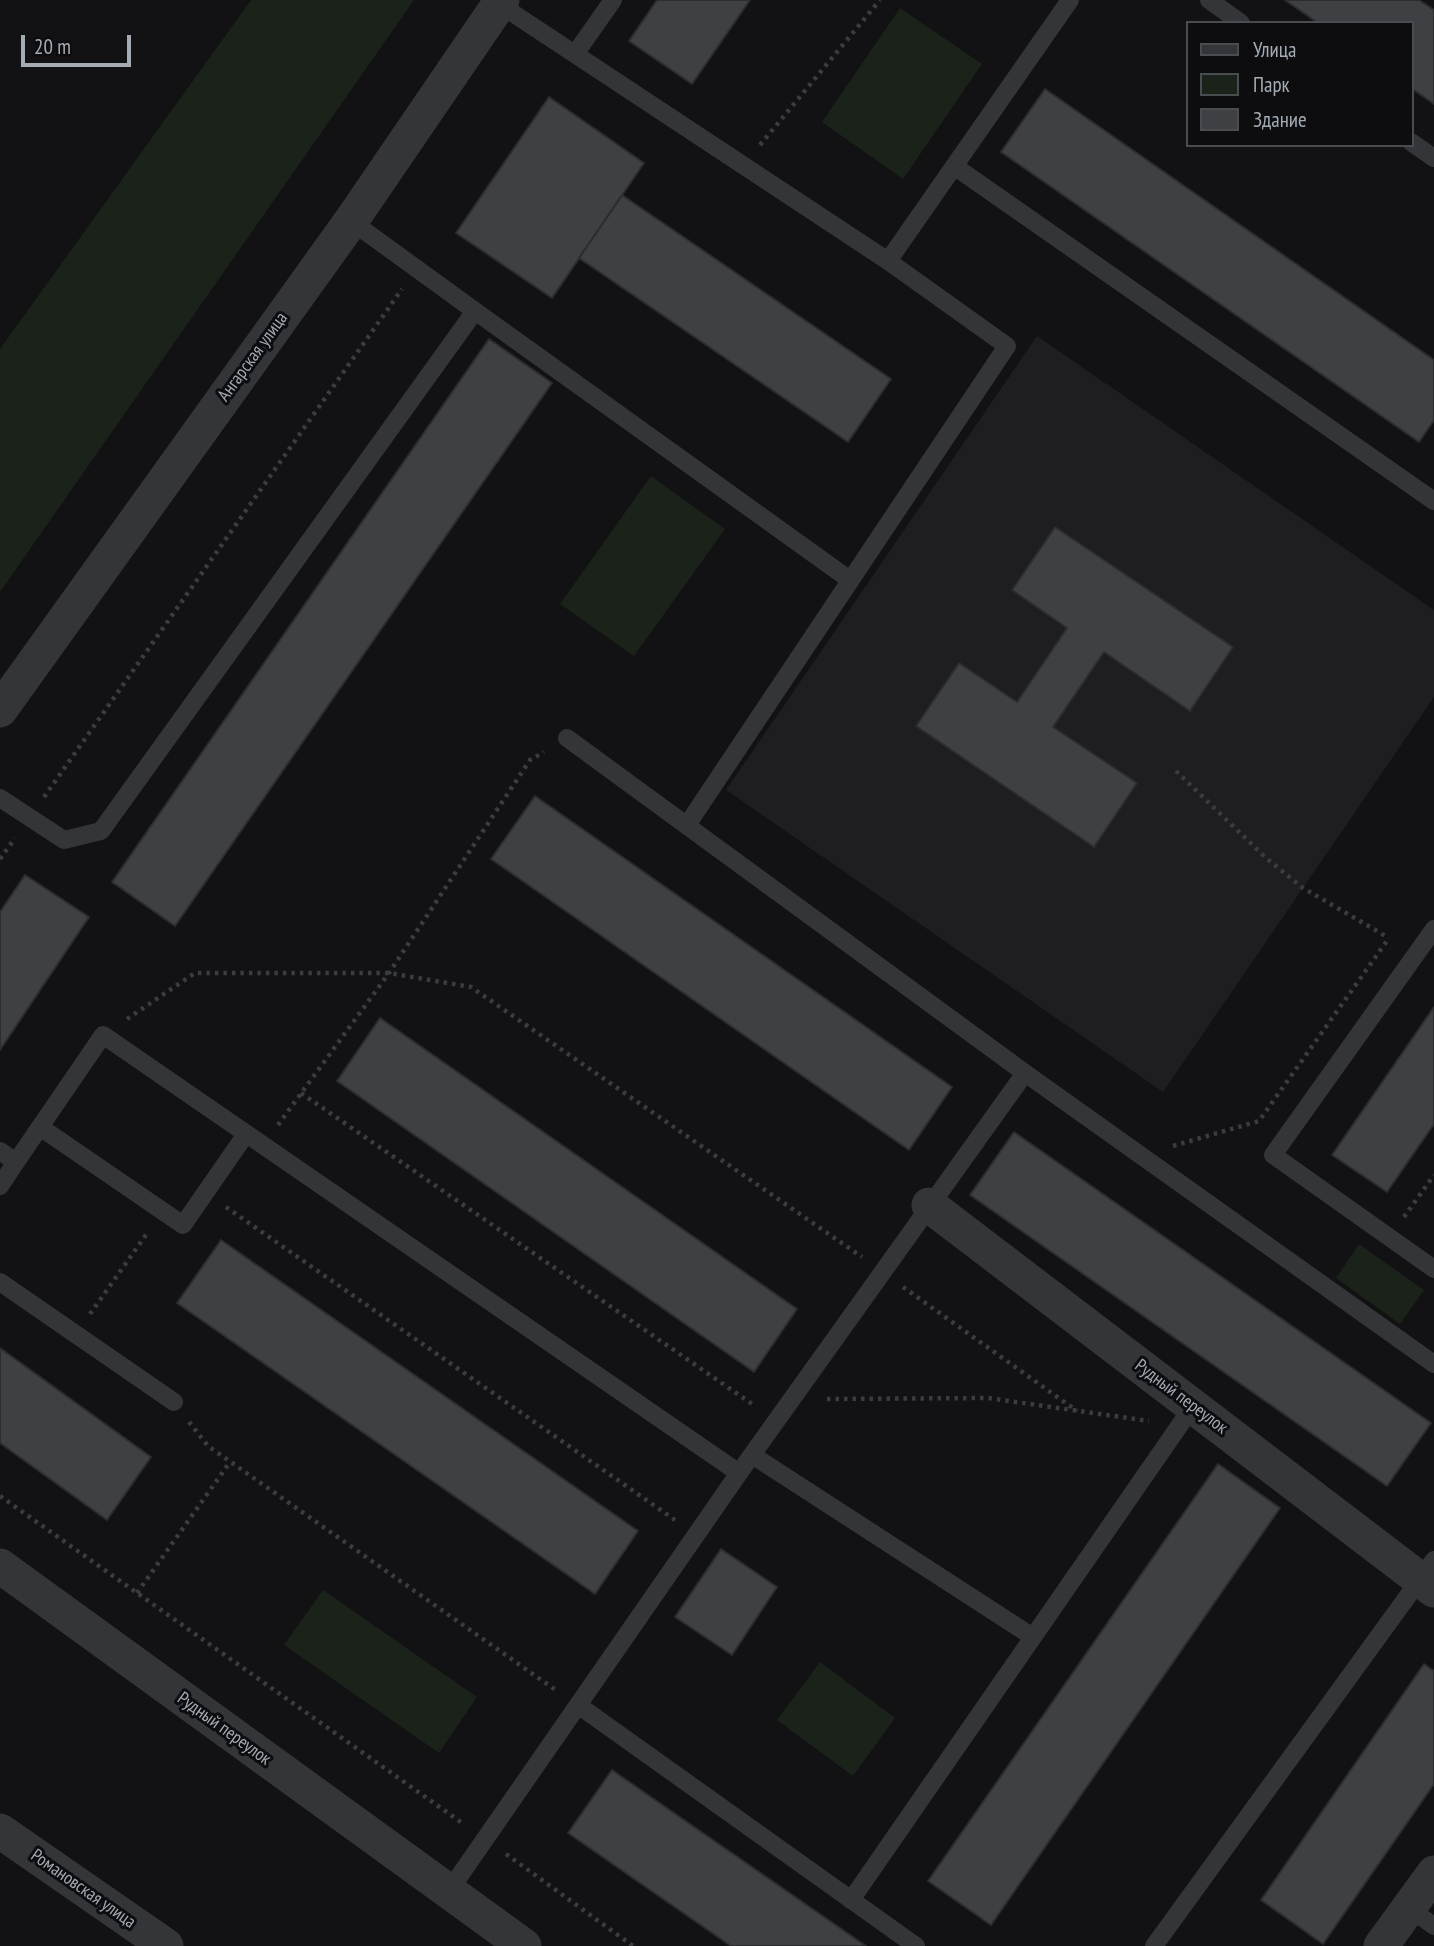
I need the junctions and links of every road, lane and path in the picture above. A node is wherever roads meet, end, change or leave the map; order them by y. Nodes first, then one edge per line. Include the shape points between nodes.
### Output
1 (613, 0) edge
2 (880, 0) edge
3 (1070, 0) edge
4 (1209, 0) edge
5 (500, 2) edge
6 (1238, 21) edge
7 (575, 54) junction
8 (1413, 143) edge
9 (1434, 158) edge
10 (744, 166) junction
11 (954, 166) junction
12 (351, 221) junction
13 (888, 261) junction
14 (417, 269) junction
15 (475, 311) junction
16 (1434, 501) edge
17 (850, 580) junction
18 (0, 710) edge
19 (567, 738) joint
20 (1176, 771) dead end
21 (0, 798) edge
22 (29, 817) junction
23 (687, 825) junction
24 (0, 859) edge
25 (1434, 929) edge
26 (1389, 937) junction
27 (1416, 954) junction
28 (389, 972) junction
29 (103, 1035) junction
30 (1025, 1073) junction
31 (301, 1093) junction
32 (40, 1127) junction
33 (246, 1134) junction
34 (263, 1146) junction
35 (0, 1151) edge
36 (1142, 1156) junction
37 (16, 1162) junction
38 (1434, 1175) edge
39 (0, 1186) edge
40 (205, 1193) junction
41 (929, 1205) junction
42 (163, 1211) junction
43 (1390, 1237) junction
44 (1434, 1269) edge
45 (883, 1272) junction
46 (0, 1282) edge
47 (75, 1334) junction
48 (1434, 1364) edge
49 (791, 1399) junction
50 (174, 1402) joint
51 (1077, 1411) junction
52 (1186, 1416) junction
53 (776, 1420) junction
54 (752, 1455) junction
55 (230, 1462) junction
56 (739, 1473) junction
57 (0, 1496) edge
58 (696, 1535) junction
59 (0, 1566) edge
60 (1429, 1577) edge
61 (137, 1593) junction
62 (1033, 1637) junction
63 (578, 1706) junction
64 (0, 1831) edge
65 (485, 1839) junction
66 (1434, 1873) edge
67 (449, 1891) junction
68 (851, 1900) junction
69 (1421, 1917) edge
70 (166, 1946) edge
71 (524, 1946) edge
72 (633, 1946) edge
73 (916, 1946) edge
74 (1154, 1946) edge
75 (1381, 1946) edge

1 - 7 lane
2 - 10 path
3 - 11 lane
4 - 6 lane
5 - 7 lane
5 - 12 street, Ангарская улица
7 - 10 lane
8 - 9 lane
10 - 13 lane
11 - 13 lane
11 - 16 lane
12 - 14 lane
12 - 18 street, Ангарская улица
13 - 17 lane via 1007,346
14 - 15 lane
14 - 22 path
15 - 17 lane
15 - 22 lane via 101,831 64,840
17 - 23 lane
19 - 23 lane
19 - 28 path via 530,760
20 - 26 path via 1303,888
21 - 22 lane
22 - 24 path
23 - 30 lane
25 - 27 lane
26 - 27 path
26 - 36 path via 1259,1121
27 - 43 lane via 1273,1154
28 - 29 path via 195,973
28 - 31 path
28 - 45 path via 471,987
29 - 32 lane
29 - 33 lane
30 - 36 lane
30 - 41 lane
31 - 34 path
31 - 53 path
32 - 37 lane
32 - 42 lane
33 - 34 lane
33 - 40 lane
34 - 56 lane
35 - 37 lane
36 - 48 lane
37 - 39 lane
38 - 43 path
40 - 42 lane via 183,1225
40 - 58 path
41 - 45 lane
41 - 52 street, Рудный переулок
42 - 47 path
43 - 44 lane
45 - 49 lane
45 - 51 path
46 - 47 lane
47 - 50 lane
49 - 51 path via 988,1398
49 - 53 lane
50 - 55 path via 208,1446
51 - 52 path
52 - 60 street, Рудный переулок
52 - 62 lane
53 - 54 lane
54 - 56 lane
54 - 62 lane
55 - 61 path
55 - 63 path
56 - 58 lane
57 - 61 path
58 - 63 lane
59 - 67 street, Рудный переулок
60 - 74 lane
61 - 65 path
62 - 68 lane
63 - 65 lane
63 - 68 lane
64 - 70 street, Романовская улица
65 - 67 lane
65 - 72 path
66 - 69 street
67 - 71 street, Рудный переулок
68 - 73 lane
69 - 75 street

